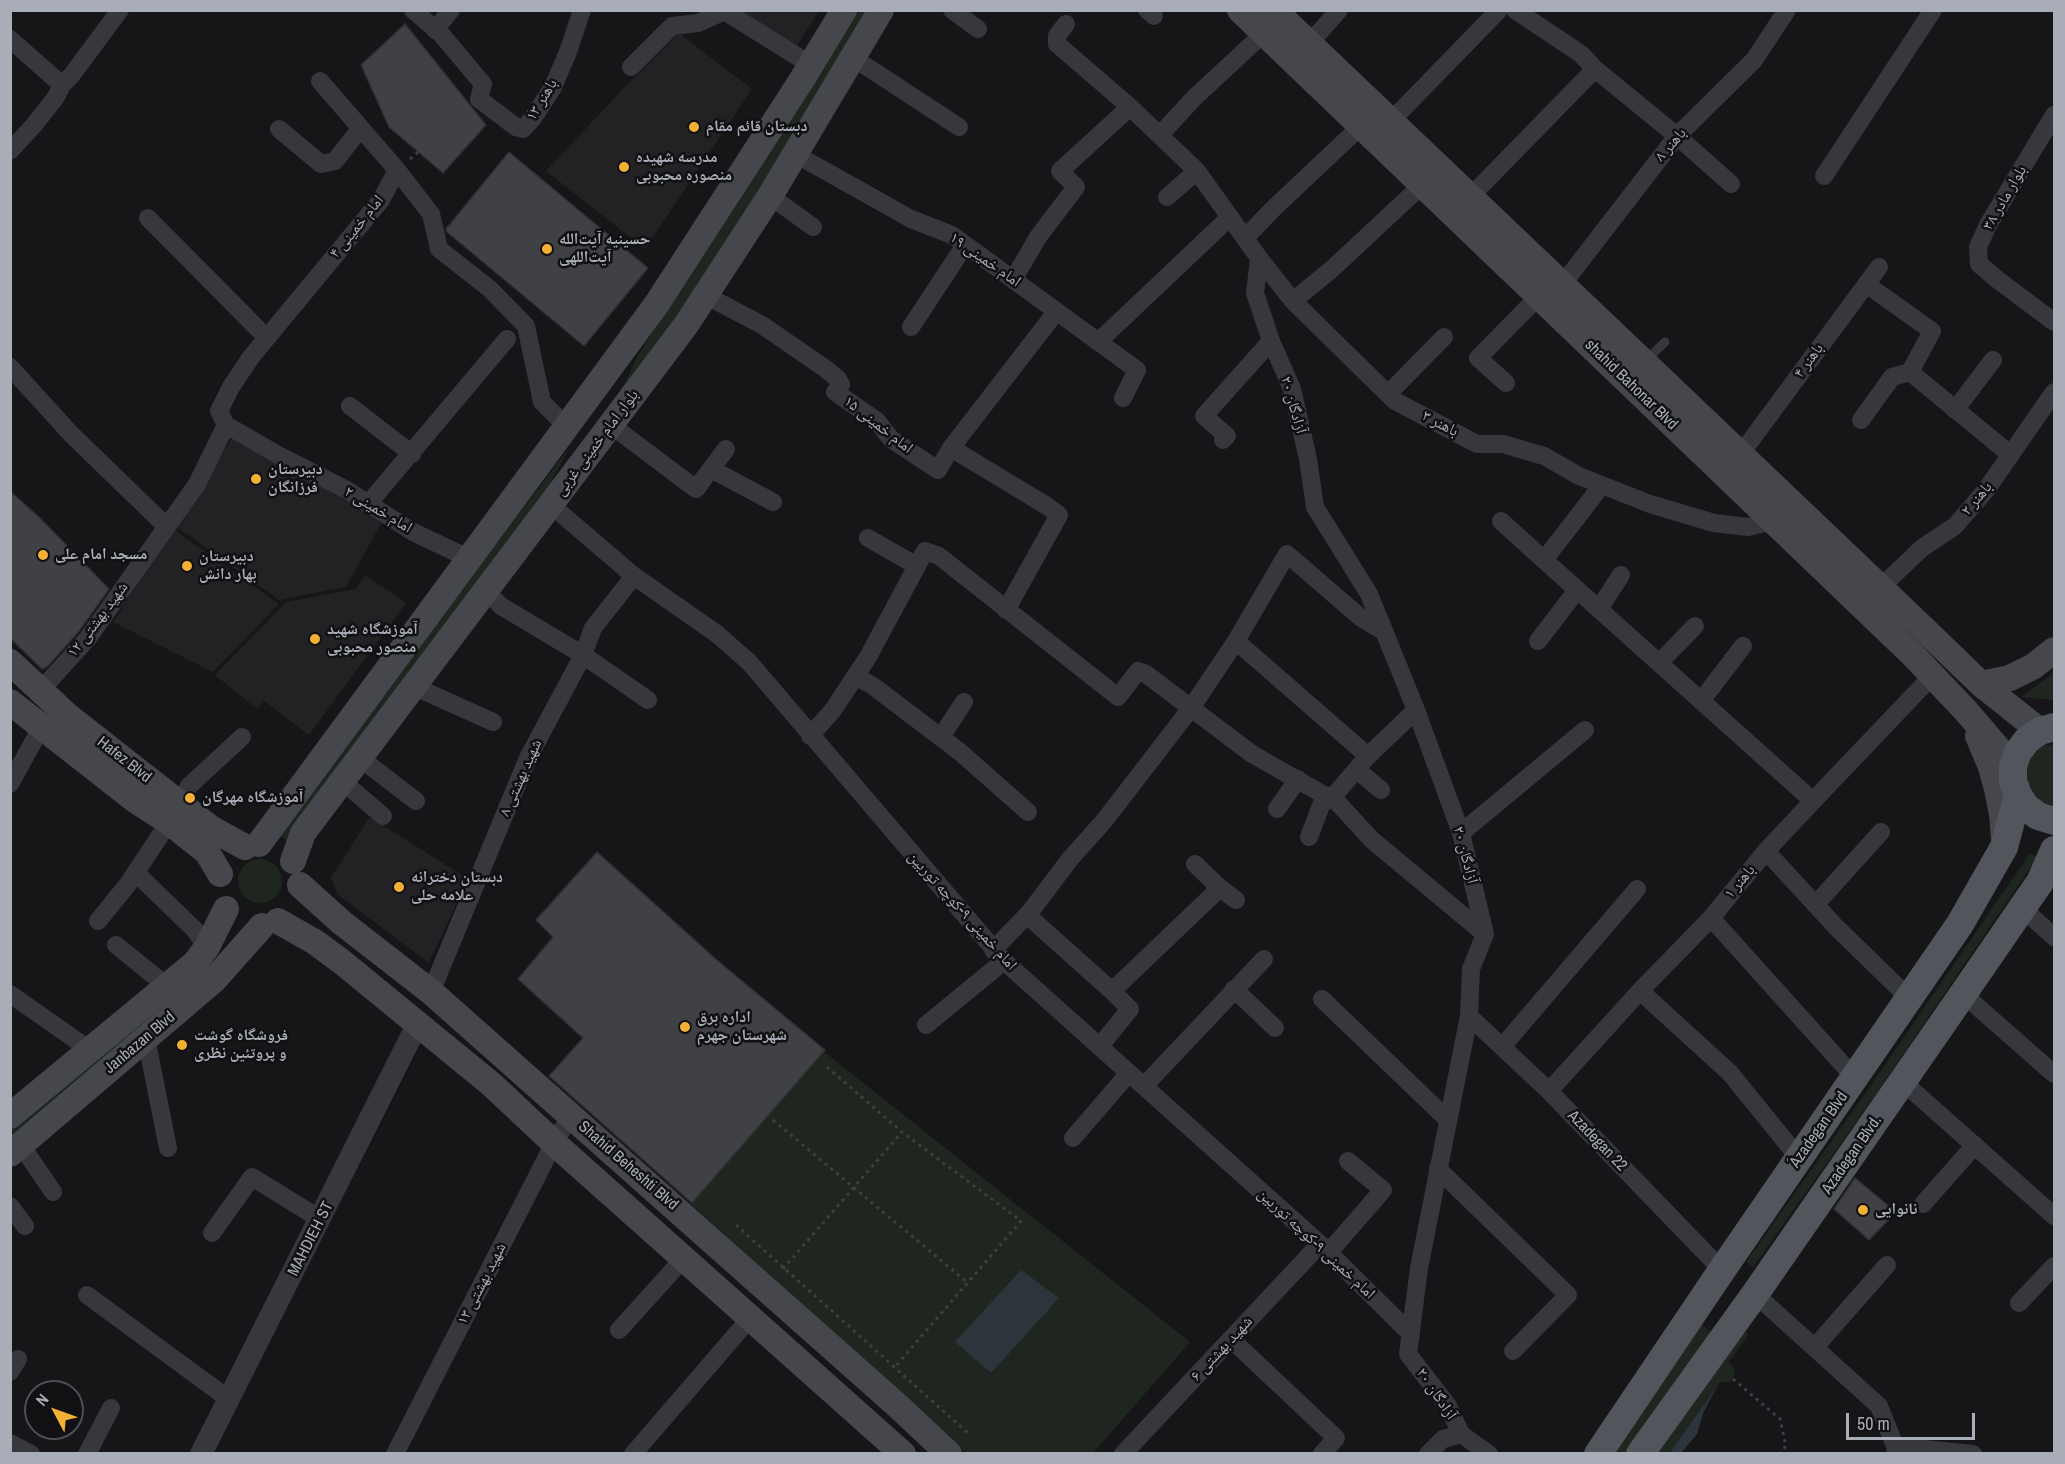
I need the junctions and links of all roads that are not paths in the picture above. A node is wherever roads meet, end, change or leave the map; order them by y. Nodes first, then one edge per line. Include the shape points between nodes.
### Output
1 (120, 10) edge
2 (413, 10) edge
3 (451, 10) edge
4 (582, 10) edge
5 (844, 10) edge
6 (881, 10) edge
7 (952, 10) edge
8 (1240, 10) edge
9 (1339, 10) edge
10 (1499, 10) edge
11 (1515, 10) edge
12 (1787, 10) edge
13 (1933, 10) edge
14 (726, 11) edge
15 (1269, 22) edge
16 (1066, 24) dead end
17 (978, 29) dead end
18 (435, 30) junction
19 (10, 39) edge
20 (1309, 44) junction
21 (852, 57) junction
22 (811, 65) junction
23 (631, 68) dead end
24 (1595, 69) junction
25 (320, 81) dead end
26 (62, 85) junction
27 (1130, 107) junction
28 (2055, 115) edge
29 (1390, 122) junction
30 (1361, 126) junction
31 (958, 127) dead end
32 (279, 129) dead end
33 (360, 129) junction
34 (1160, 135) junction
35 (1677, 135) junction
36 (10, 151) edge
37 (795, 154) junction
38 (397, 170) junction
39 (1197, 171) junction
40 (1824, 176) dead end
41 (1731, 184) dead end
42 (1422, 185) junction
43 (770, 196) junction
44 (1167, 197) dead end
45 (1470, 197) junction
46 (1230, 217) junction
47 (148, 218) dead end
48 (813, 227) dead end
49 (1245, 238) junction
50 (965, 245) junction
51 (1259, 258) junction
52 (1879, 267) dead end
53 (1013, 280) junction
54 (1866, 284) junction
55 (1548, 294) junction
56 (705, 295) junction
57 (1293, 301) junction
58 (1056, 312) junction
59 (2055, 322) edge
60 (911, 327) dead end
61 (1444, 337) dead end
62 (267, 338) junction
63 (507, 339) dead end
64 (1271, 341) junction
65 (1098, 342) junction
66 (1665, 342) dead end
67 (1993, 360) dead end
68 (1644, 363) junction
69 (10, 367) edge
70 (1910, 372) junction
71 (1506, 383) dead end
72 (2055, 392) edge
73 (1388, 394) junction
74 (1123, 398) dead end
75 (350, 406) dead end
76 (1954, 410) junction
77 (1861, 420) dead end
78 (226, 425) junction
79 (611, 425) junction
80 (566, 426) junction
81 (1223, 440) dead end
82 (596, 446) junction
83 (951, 448) junction
84 (726, 449) dead end
85 (411, 454) junction
86 (1740, 455) junction
87 (2011, 455) junction
88 (711, 470) junction
89 (1602, 485) junction
90 (773, 502) dead end
91 (368, 504) junction
92 (551, 505) junction
93 (1501, 521) dead end
94 (1773, 521) junction
95 (166, 526) junction
96 (868, 538) dead end
97 (468, 558) junction
98 (921, 558) junction
99 (1544, 560) junction
100 (1621, 575) dead end
101 (634, 576) junction
102 (1880, 588) junction
103 (485, 590) junction
104 (1577, 590) junction
105 (1599, 609) junction
106 (1006, 610) junction
107 (1695, 626) dead end
108 (1383, 631) junction
109 (1236, 641) junction
110 (1538, 641) dead end
111 (1743, 646) dead end
112 (2055, 650) edge
113 (583, 655) junction
114 (10, 662) edge
115 (749, 662) junction
116 (1659, 663) junction
117 (1933, 675) junction
118 (855, 676) junction
119 (1981, 684) junction
120 (413, 686) junction
121 (41, 690) junction
122 (648, 700) dead end
123 (1701, 701) junction
124 (10, 702) edge
125 (964, 702) dead end
126 (1191, 708) junction
127 (1416, 710) junction
128 (1966, 711) junction
129 (493, 722) dead end
130 (42, 726) junction
131 (2051, 728) edge
132 (1585, 730) dead end
133 (810, 736) junction
134 (242, 737) dead end
135 (941, 737) junction
136 (360, 758) junction
137 (1362, 763) junction
138 (2013, 766) junction
139 (1298, 779) junction
140 (342, 781) junction
141 (10, 784) edge
142 (1381, 790) dead end
143 (2018, 795) junction
144 (1328, 797) junction
145 (416, 801) dead end
146 (1813, 801) junction
147 (1277, 809) dead end
148 (1028, 812) dead end
149 (174, 813) junction
150 (383, 816) dead end
151 (2055, 821) edge
152 (1881, 832) dead end
153 (1461, 833) junction
154 (1308, 837) dead end
155 (252, 845) junction
156 (2004, 847) junction
157 (2055, 850) edge
158 (1766, 851) junction
159 (293, 861) junction
160 (1195, 864) dead end
161 (926, 871) junction
162 (136, 873) junction
163 (220, 874) junction
164 (300, 885) junction
165 (1220, 888) junction
166 (1637, 889) dead end
167 (1236, 900) dead end
168 (1816, 904) junction
169 (2022, 908) junction
170 (226, 909) junction
171 (1027, 915) junction
172 (1711, 918) junction
173 (98, 921) dead end
174 (270, 923) junction
175 (1485, 934) junction
176 (2055, 937) edge
177 (116, 945) dead end
178 (207, 947) junction
179 (998, 956) junction
180 (1264, 959) dead end
181 (168, 987) junction
182 (1234, 989) junction
183 (1112, 991) junction
184 (1640, 991) junction
185 (431, 992) junction
186 (10, 994) edge
187 (1964, 994) junction
188 (1322, 999) dead end
189 (1910, 999) junction
190 (1469, 1016) junction
191 (418, 1023) junction
192 (926, 1026) dead end
193 (1275, 1028) dead end
194 (146, 1038) junction
195 (1100, 1046) junction
196 (1502, 1047) junction
197 (90, 1050) junction
198 (1129, 1073) junction
199 (2055, 1074) edge
200 (1856, 1078) junction
201 (1903, 1082) junction
202 (1143, 1086) junction
203 (1549, 1091) junction
204 (571, 1115) junction
205 (10, 1116) edge
206 (1447, 1119) junction
207 (1073, 1138) dead end
208 (554, 1143) junction
209 (1975, 1146) junction
210 (168, 1148) dead end
211 (16, 1150) edge
212 (1799, 1158) junction
213 (1348, 1161) dead end
214 (1438, 1169) junction
215 (53, 1192) dead end
216 (1923, 1204) dead end
217 (10, 1206) edge
218 (2055, 1216) edge
219 (320, 1220) junction
220 (25, 1226) dead end
221 (212, 1233) dead end
222 (1324, 1248) junction
223 (684, 1258) junction
224 (1887, 1265) dead end
225 (2055, 1266) edge
226 (1722, 1270) junction
227 (87, 1294) dead end
228 (1755, 1294) junction
229 (2019, 1303) dead end
230 (751, 1317) junction
231 (619, 1330) dead end
232 (1411, 1334) junction
233 (1232, 1340) junction
234 (1815, 1347) junction
235 (1513, 1351) dead end
236 (230, 1400) junction
237 (111, 1408) dead end
238 (1461, 1434) junction
239 (10, 1443) edge
240 (889, 1449) edge
241 (1896, 1450) edge
242 (31, 1454) edge
243 (87, 1454) edge
244 (201, 1454) edge
245 (395, 1454) edge
246 (633, 1454) edge
247 (949, 1454) edge
248 (1123, 1454) edge
249 (1322, 1454) edge
250 (1428, 1454) edge
251 (1489, 1454) edge
252 (1598, 1454) edge
253 (1640, 1454) edge
254 (1973, 1454) edge

1 - 26 street
2 - 18 street
3 - 18 street
4 - 18 street, باهنر ۱۳ via 553,87 523,129 479,99 483,84
5 - 22 main road
6 - 21 main road, بلوار امام خمینی غربی
7 - 17 street
8 - 15 main road, shahid Bahonar Blvd
9 - 20 street
10 - 29 street
11 - 24 street via 1581,54
12 - 35 street, باهنر ۸ via 1754,60
13 - 40 street
14 - 22 street
14 - 23 street via 698,23 672,26
15 - 20 main road, shahid Bahonar Blvd
15 - 30 main road, shahid Bahonar Blvd
15 - 34 street
16 - 27 street, باهنر ۳ via 1057,36 1057,44
19 - 26 street
20 - 29 main road, shahid Bahonar Blvd
21 - 31 street
21 - 37 main road, بلوار امام خمینی غربی
22 - 80 main road via 656,305
24 - 35 street
24 - 45 street
25 - 33 street
26 - 36 street
27 - 34 street, باهنر ۳
27 - 53 street via 1060,171 1076,187 1038,237
28 - 59 street, بلوار مادر ۳۸ via 1978,247 1979,264
29 - 45 main road, shahid Bahonar Blvd
30 - 42 main road, shahid Bahonar Blvd
30 - 49 street
32 - 33 street via 321,164 335,161
33 - 38 street
34 - 39 street, باهنر ۳
35 - 41 street
35 - 55 street, باهنر ۸
37 - 43 main road, بلوار امام خمینی غربی
37 - 50 street, امام خمینی ۱۹
38 - 62 street, امام خمینی ۴ via 381,200
38 - 80 street via 431,214 439,249 490,289 526,326 542,402
39 - 44 street
39 - 46 street, باهنر ۳
42 - 55 main road, shahid Bahonar Blvd
42 - 57 street
43 - 48 street
43 - 56 main road, بلوار امام خمینی غربی
45 - 55 main road, shahid Bahonar Blvd
46 - 49 street, باهنر ۳
46 - 65 street
47 - 62 street
49 - 51 street, باهنر ۳
50 - 53 street, امام خمینی ۱۹
50 - 60 street
51 - 57 street, باهنر ۳
51 - 64 street, آزادگان ۲۰ via 1255,293
52 - 54 street, باهنر ۴
53 - 58 street, امام خمینی ۱۹
54 - 70 street via 1932,331
54 - 86 street, باهنر ۴
55 - 68 main road, shahid Bahonar Blvd
55 - 71 street, باهنر ۸ via 1478,358
55 - 94 main road, shahid Bahonar Blvd
56 - 79 main road, بلوار امام خمینی غربی
56 - 83 street, امام خمینی ۱۵ via 762,325 826,369 841,385 835,392 877,421 891,439 938,470
57 - 73 street, باهنر ۳
58 - 65 street, امام خمینی ۱۹
58 - 83 street
61 - 73 street
62 - 78 street, امام خمینی ۴ via 231,387 219,411
63 - 85 street
64 - 81 street via 1204,416 1227,436
64 - 108 street, آزادگان ۲۰ via 1292,389 1315,507 1369,594
65 - 74 street, امام خمینی ۱۹ via 1137,370
66 - 68 lane
67 - 76 street
68 - 86 main road, shahid Bahonar Blvd
69 - 95 street via 71,434
70 - 76 street
70 - 77 street via 1892,377
72 - 87 street, باهنر ۲
73 - 89 street, باهنر ۳ via 1477,444 1503,444 1544,456
75 - 85 street
76 - 87 street
78 - 91 street, امام خمینی ۲
78 - 95 street, شهید بهشتی ۱۲ via 197,484
79 - 82 main road, بلوار امام خمینی غربی
79 - 88 street via 696,489
80 - 82 main road
80 - 97 main road
82 - 92 main road, بلوار امام خمینی غربی
83 - 106 street via 1059,515
84 - 88 street
85 - 91 street
86 - 102 main road, shahid Bahonar Blvd
87 - 102 street, باهنر ۲ via 1955,526 1922,548
88 - 90 street
89 - 94 street, باهنر ۳ via 1714,523 1748,527
89 - 99 street
91 - 97 street, امام خمینی ۲ via 413,532
92 - 101 street, امام خمینی ۹-کوچه توربین
92 - 103 main road, بلوار امام خمینی غربی
93 - 99 street
94 - 117 main road, shahid Bahonar Blvd
95 - 121 street, شهید بهشتی ۱۲ via 88,638
96 - 98 street
97 - 155 main road
98 - 106 street via 939,556
98 - 118 street
99 - 104 street
100 - 105 street
101 - 113 street, شهید بهشتی ۸ via 593,628
101 - 115 street, امام خمینی ۹-کوچه توربین via 717,634
102 - 119 main road, shahid Bahonar Blvd
103 - 113 street via 501,606
103 - 120 main road, بلوار امام خمینی غربی
104 - 105 street
104 - 110 street
105 - 116 street
106 - 126 street via 1118,697 1138,671
107 - 116 street
108 - 109 street via 1360,617 1287,554
108 - 127 street, آزادگان ۲۰
109 - 126 street
109 - 137 street
111 - 123 street
112 - 119 main road via 2010,678
113 - 122 street
113 - 185 street, شهید بهشتی ۸ via 528,758
114 - 121 main road, Hafez Blvd
115 - 133 street, امام خمینی ۹-کوچه توربین
115 - 161 street via 748,654
116 - 123 street
117 - 128 main road, shahid Bahonar Blvd
117 - 146 street, باهنر ۱
118 - 133 street
118 - 135 street
119 - 131 main road, shahid Bahonar Blvd
120 - 129 street
120 - 136 main road, بلوار امام خمینی غربی
121 - 149 main road, Hafez Blvd
123 - 146 street
124 - 130 main road, Hafez Blvd
125 - 135 street
126 - 139 street via 1252,754
126 - 171 street
127 - 137 street
127 - 153 street, آزادگان ۲۰
128 - 138 main road, shahid Bahonar Blvd
128 - 156 main road via 1991,767 2002,814
130 - 141 street
130 - 149 main road, Hafez Blvd via 135,800
131 - 138 main road via 2027,740
132 - 153 street
133 - 161 street, امام خمینی ۹-کوچه توربین
134 - 149 street via 189,786
135 - 148 street
136 - 140 main road, بلوار امام خمینی غربی
136 - 145 street
137 - 142 street
137 - 144 street
138 - 143 main road
139 - 144 street
139 - 147 street
140 - 150 street
140 - 159 main road, بلوار امام خمینی غربی via 303,833
143 - 151 main road via 2038,816
143 - 156 main road, َAzadegan Blvd
144 - 154 street
144 - 175 street via 1372,840
146 - 158 street, باهنر ۱
149 - 155 main road, Hafez Blvd
149 - 162 street
149 - 163 main road, Hafez Blvd
152 - 168 street
153 - 175 street, آزادگان ۲۰
155 - 159 main road via 271,845
155 - 163 main road via 231,855
156 - 189 main road, َAzadegan Blvd via 1960,924
157 - 169 main road, Azadegan Blvd.
158 - 168 street
158 - 172 street, باهنر ۱
159 - 164 main road
160 - 165 street
161 - 179 street, امام خمینی ۹-کوچه توربین
162 - 173 street
162 - 178 street via 195,930
163 - 170 main road via 221,901
164 - 174 main road via 297,902 288,914
164 - 185 main road, Shahid Beheshti Blvd
165 - 167 street
165 - 183 street
166 - 196 street
168 - 189 street
169 - 176 street
169 - 187 main road, Azadegan Blvd.
170 - 174 main road via 249,925
170 - 178 main road, Janbazan Blvd
171 - 179 street
171 - 183 street
172 - 184 street, باهنر ۱
172 - 200 street
174 - 191 main road, Shahid Beheshti Blvd via 315,942
174 - 194 main road, Janbazan Blvd via 214,980
175 - 190 street, آزادگان ۲۰ via 1471,969
177 - 181 street
178 - 181 main road, Janbazan Blvd
179 - 192 street
179 - 195 street, امام خمینی ۹-کوچه توربین
180 - 182 street
181 - 197 main road, Janbazan Blvd
182 - 193 street
182 - 202 street
183 - 195 street via 1130,1009
184 - 203 street, باهنر ۱
184 - 212 street via 1730,1073
185 - 204 main road, Shahid Beheshti Blvd
186 - 197 street
187 - 199 street
187 - 201 main road, Azadegan Blvd.
188 - 206 street
189 - 200 main road, َAzadegan Blvd
190 - 196 street, Azadegan 22
190 - 206 street, آزادگان ۲۰
191 - 208 main road, Shahid Beheshti Blvd
191 - 219 street, MAHDIEH ST
194 - 210 street
194 - 211 main road, Janbazan Blvd
195 - 198 street, امام خمینی ۹-کوچه توربین
196 - 203 street, Azadegan 22
197 - 205 main road, Janbazan Blvd
198 - 202 street, امام خمینی ۹-کوچه توربین
198 - 207 street
200 - 212 main road, َAzadegan Blvd
201 - 209 street
201 - 228 main road, Azadegan Blvd.
202 - 222 street, امام خمینی ۹-کوچه توربین
203 - 226 street, Azadegan 22
204 - 208 street, شهید بهشتی ۱۳
204 - 247 main road, Shahid Beheshti Blvd
206 - 214 street, آزادگان ۲۰
208 - 223 main road, Shahid Beheshti Blvd
208 - 245 street, شهید بهشتی ۱۳
209 - 216 street
209 - 218 street
211 - 215 street
212 - 226 main road, َAzadegan Blvd
213 - 222 street, شهید بهشتی ۶ via 1383,1190
214 - 232 street, آزادگان ۲۰
214 - 235 street via 1568,1295
217 - 220 street
219 - 221 street via 252,1177
219 - 236 street, MAHDIEH ST
222 - 232 street, امام خمینی ۹-کوچه توربین
222 - 233 street, شهید بهشتی ۶
223 - 230 main road, Shahid Beheshti Blvd
223 - 231 street
224 - 234 street
225 - 229 street
226 - 228 main road
226 - 252 main road, َAzadegan Blvd
227 - 236 street
228 - 234 street
228 - 253 main road, Azadegan Blvd.
230 - 240 main road, Shahid Beheshti Blvd
230 - 246 street
232 - 238 street, آزادگان ۲۰ via 1408,1354 1448,1406
233 - 248 street, شهید بهشتی ۶
233 - 249 street via 1336,1438
234 - 241 street via 1879,1406
236 - 244 street, MAHDIEH ST
237 - 243 street
238 - 250 street via 1443,1439
238 - 251 street, آزادگان ۲۰
239 - 242 street
241 - 254 street

